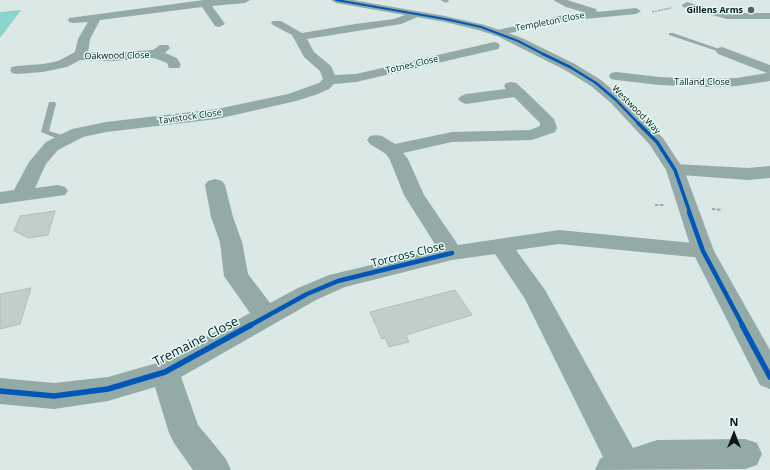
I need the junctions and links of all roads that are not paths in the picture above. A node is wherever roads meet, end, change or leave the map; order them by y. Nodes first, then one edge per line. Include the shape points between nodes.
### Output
1 (241, 0) edge
2 (245, 0) edge
3 (342, 0) edge
4 (558, 0) edge
5 (204, 3) junction
6 (687, 4) dead end
7 (636, 11) dead end
8 (416, 14) junction
9 (603, 14) junction
10 (770, 16) edge
11 (96, 18) junction
12 (73, 20) dead end
13 (277, 23) dead end
14 (219, 24) dead end
15 (671, 34) dead end
16 (299, 37) junction
17 (496, 39) junction
18 (722, 51) joint
19 (78, 56) junction
20 (174, 65) dead end
21 (18, 70) dead end
22 (770, 70) edge
23 (616, 76) dead end
24 (770, 77) edge
25 (330, 80) junction
26 (466, 98) dead end
27 (52, 104) dead end
28 (66, 139) junction
29 (675, 170) junction
30 (770, 172) edge
31 (215, 185) dead end
32 (58, 191) dead end
33 (22, 195) junction
34 (0, 198) edge
35 (501, 245) junction
36 (703, 251) junction
37 (452, 253) junction
38 (369, 274) joint
39 (267, 317) junction
40 (165, 372) junction
41 (770, 377) edge
42 (0, 391) edge
43 (745, 454) dead end
44 (618, 468) edge
45 (214, 470) edge

1 - 2 street
1 - 5 street
3 - 8 street, Westwood Way
4 - 9 street, Templeton Close
5 - 11 street
5 - 14 street
6 - 10 street via 727,16
7 - 9 street, Templeton Close
8 - 16 street via 397,22
8 - 17 street, Westwood Way via 463,23
9 - 17 street, Templeton Close via 544,21
11 - 12 street
11 - 19 street, Oakwood Close
13 - 16 street
15 - 18 lane
16 - 25 street via 309,54 326,69
17 - 25 street, Totnes Close via 356,78
17 - 29 street, Westwood Way via 518,41 596,83 652,137
18 - 22 street
19 - 20 street, Oakwood Close via 111,57 160,51
19 - 21 street, Oakwood Close via 62,64
23 - 24 street, Talland Close via 636,86 737,82
25 - 28 street, Tavistock Close via 324,86 291,98 182,120 106,127
26 - 37 street, Torcross Close via 515,89 548,122 549,128 532,135 452,137 384,145 399,159 414,195
27 - 28 lane via 45,132
28 - 33 street, Tavistock Close via 52,146 38,162
29 - 30 street via 748,174
29 - 36 street, Westwood Way
31 - 39 street via 231,242 236,276
32 - 33 street
33 - 34 street
35 - 36 street, Torcross Close via 559,237
35 - 37 street, Torcross Close
35 - 44 street via 536,296
36 - 41 street, Westwood Way
37 - 38 street, Torcross Close
38 - 39 street, Tremaine Close via 338,281 307,294
39 - 40 street, Tremaine Close
40 - 42 street, Tremaine Close via 108,389 54,396
40 - 45 street, Tremaine Close via 185,433
43 - 44 street via 657,456

